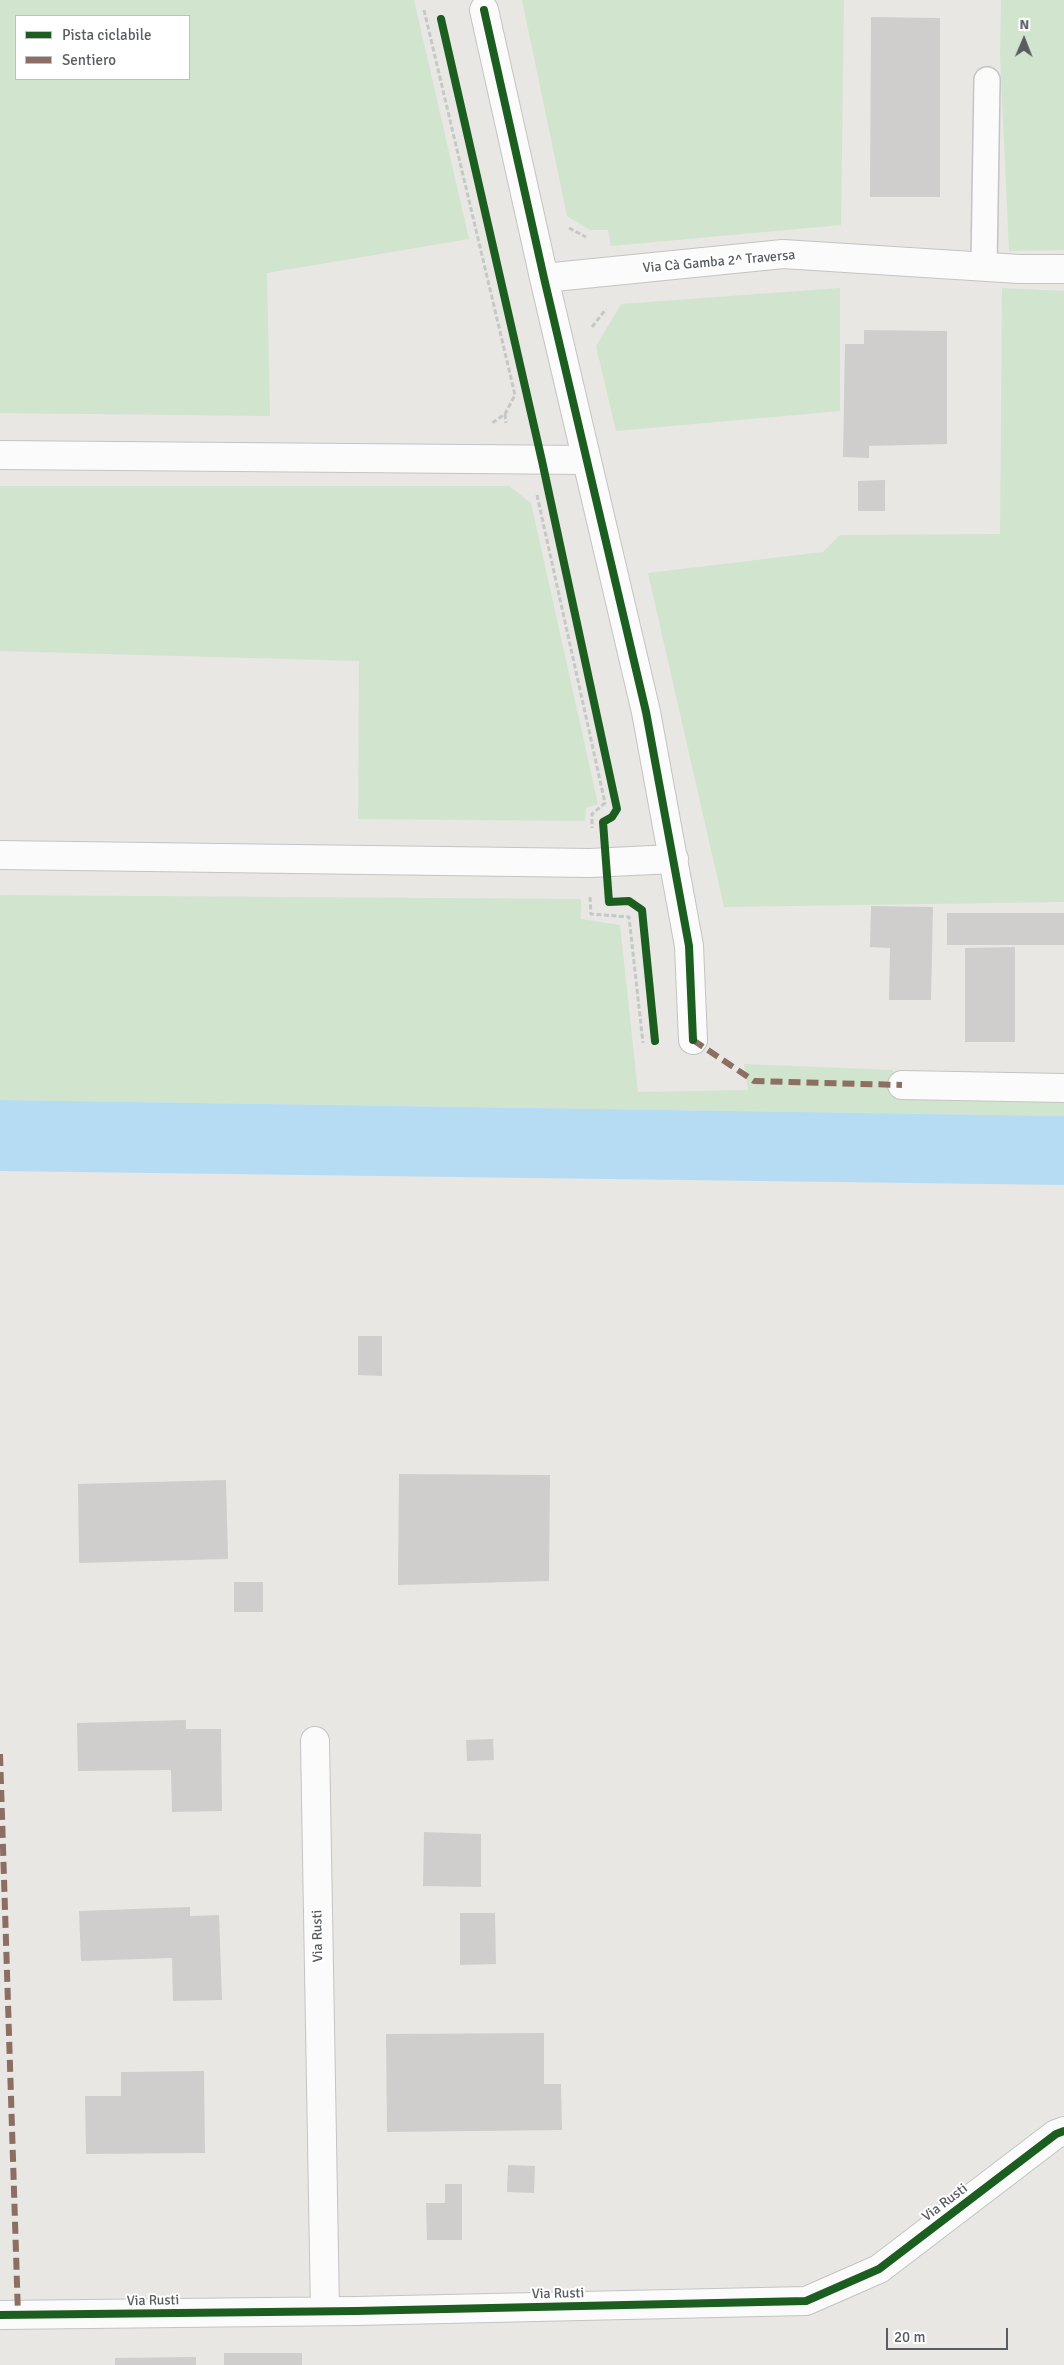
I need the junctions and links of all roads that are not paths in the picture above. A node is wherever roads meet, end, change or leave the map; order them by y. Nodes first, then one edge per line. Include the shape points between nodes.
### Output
1 (484, 10) dead end
2 (987, 80) dead end
3 (984, 266) junction
4 (1064, 268) edge
5 (544, 278) junction
6 (0, 455) edge
7 (586, 460) junction
8 (0, 854) edge
9 (674, 859) junction
10 (693, 1040) dead end
11 (902, 1085) dead end
12 (1064, 1088) edge
13 (315, 1740) dead end
14 (1064, 2131) edge
15 (325, 2311) junction
16 (0, 2314) edge

1 - 5 street
2 - 3 lane
3 - 4 street, Via Cà Gamba 2^ Traversa
3 - 5 street, Via Cà Gamba 2^ Traversa via 783,254
5 - 7 street
6 - 7 street
7 - 9 street via 646,712
8 - 9 street via 590,863
9 - 10 street via 689,946
11 - 12 street
13 - 15 street, Via Rusti
14 - 15 street, Via Rusti via 879,2270 806,2301
15 - 16 street, Via Rusti

